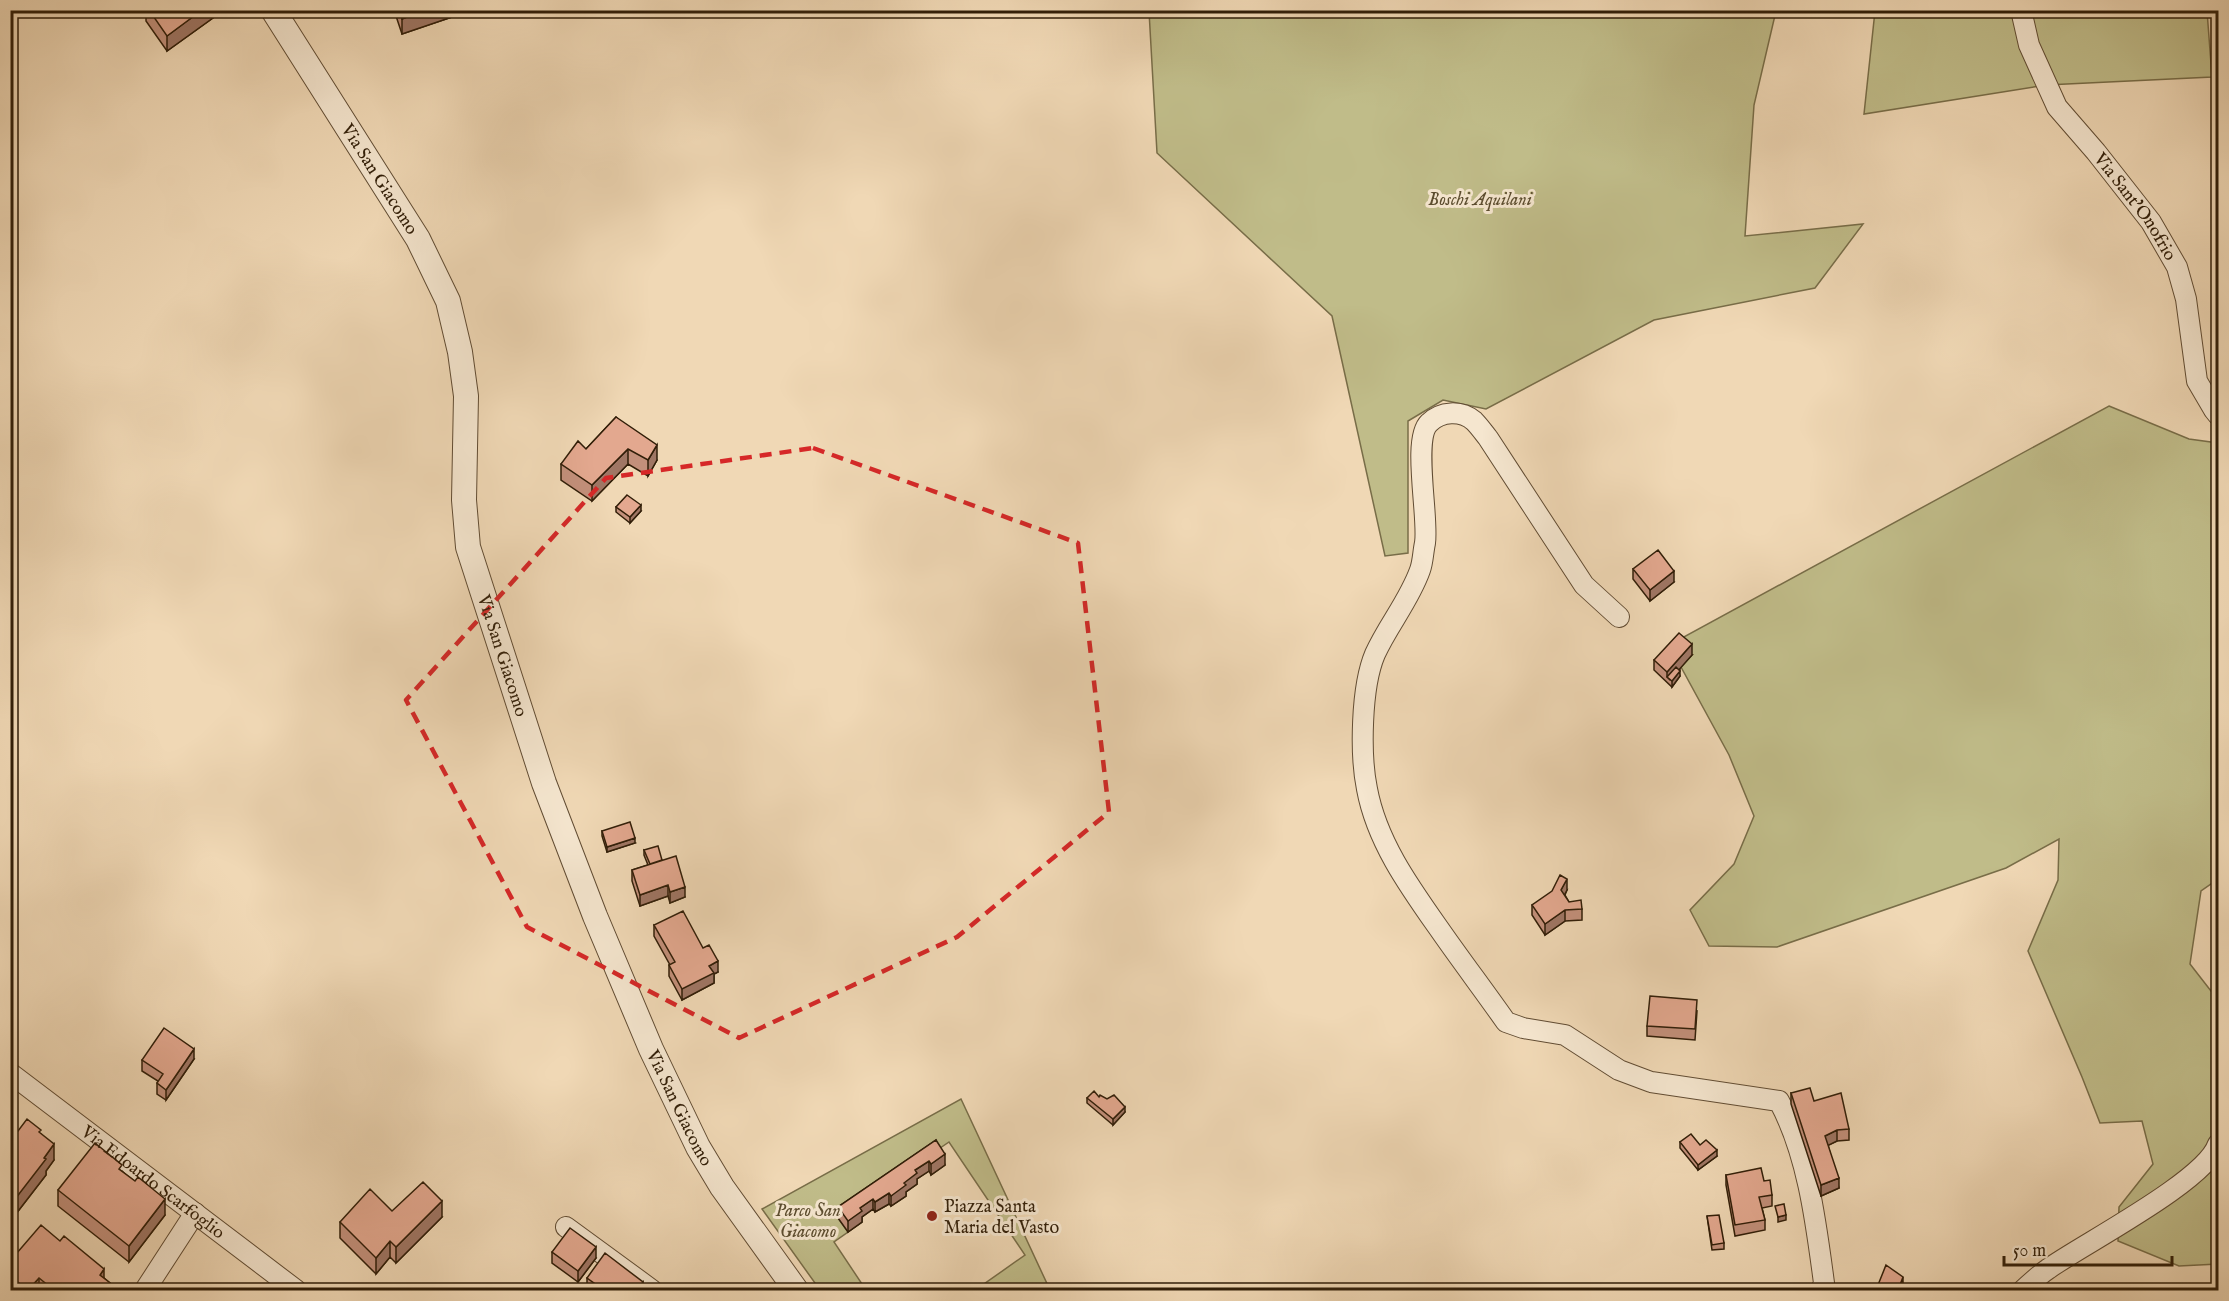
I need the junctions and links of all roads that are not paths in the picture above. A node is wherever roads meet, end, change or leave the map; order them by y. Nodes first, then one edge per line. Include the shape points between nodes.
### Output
1 (273, 10) edge
2 (2021, 10) edge
3 (2218, 415) edge
4 (1619, 617) dead end
5 (10, 1073) edge
6 (2218, 1144) edge
7 (195, 1213) junction
8 (566, 1227) dead end
9 (145, 1290) edge
10 (296, 1290) edge
11 (652, 1290) edge
12 (796, 1290) edge
13 (1821, 1290) edge
14 (2023, 1290) edge

1 - 12 street, Via San Giacomo via 418,239 448,301 466,396 464,500 468,547 544,783 651,1049 698,1147
2 - 3 street, Via Sant'Onofrio via 2029,45 2057,107 2151,222 2177,267 2186,299 2197,381
4 - 13 street via 1584,585 1473,420 1456,412 1438,415 1426,425 1422,448 1427,531 1420,569 1374,656 1365,698 1362,747 1367,790 1401,874 1506,1022 1565,1035 1618,1070 1651,1082 1779,1101 1814,1202 1824,1282
5 - 7 street, Via Edoardo Scarfoglio
6 - 14 street via 2200,1167 2176,1187 2048,1269
7 - 9 street
7 - 10 street, Via Edoardo Scarfoglio
8 - 11 street

